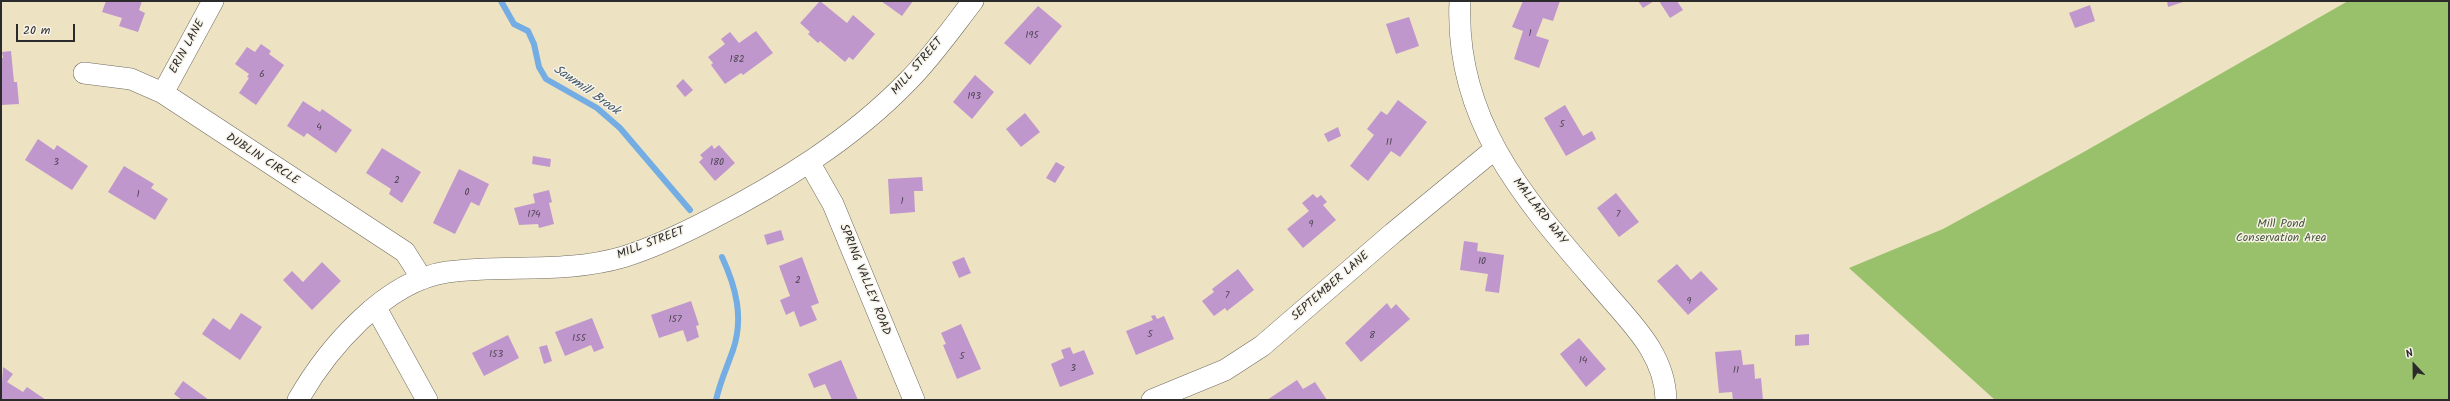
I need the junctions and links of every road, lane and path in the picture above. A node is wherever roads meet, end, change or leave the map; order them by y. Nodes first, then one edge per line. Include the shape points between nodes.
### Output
1 (213, 1) edge
2 (973, 1) edge
3 (1460, 1) edge
4 (84, 73) dead end
5 (163, 93) junction
6 (1495, 149) junction
7 (809, 162) junction
8 (422, 279) junction
9 (376, 308) junction
10 (298, 400) edge
11 (427, 400) edge
12 (914, 400) edge
13 (1152, 400) edge
14 (1666, 400) edge

1 - 5 street, ERIN LANE
2 - 7 street, MILL STREET via 926,60 892,97
3 - 6 street, MALLARD WAY via 1460,32 1469,84 1477,110
4 - 5 street, DUBLIN CIRCLE via 131,79
5 - 8 street, DUBLIN CIRCLE via 405,252
6 - 13 street, SEPTEMBER LANE via 1398,228 1262,346 1225,370
6 - 14 street, MALLARD WAY via 1541,219 1650,346 1662,373
7 - 8 street, MILL STREET via 724,212 660,243 622,257 564,267 449,272
7 - 12 street, SPRING VALLEY ROAD via 833,204
8 - 9 street, MILL STREET via 399,291
9 - 10 street, MILL STREET via 343,336 327,354
9 - 11 street

